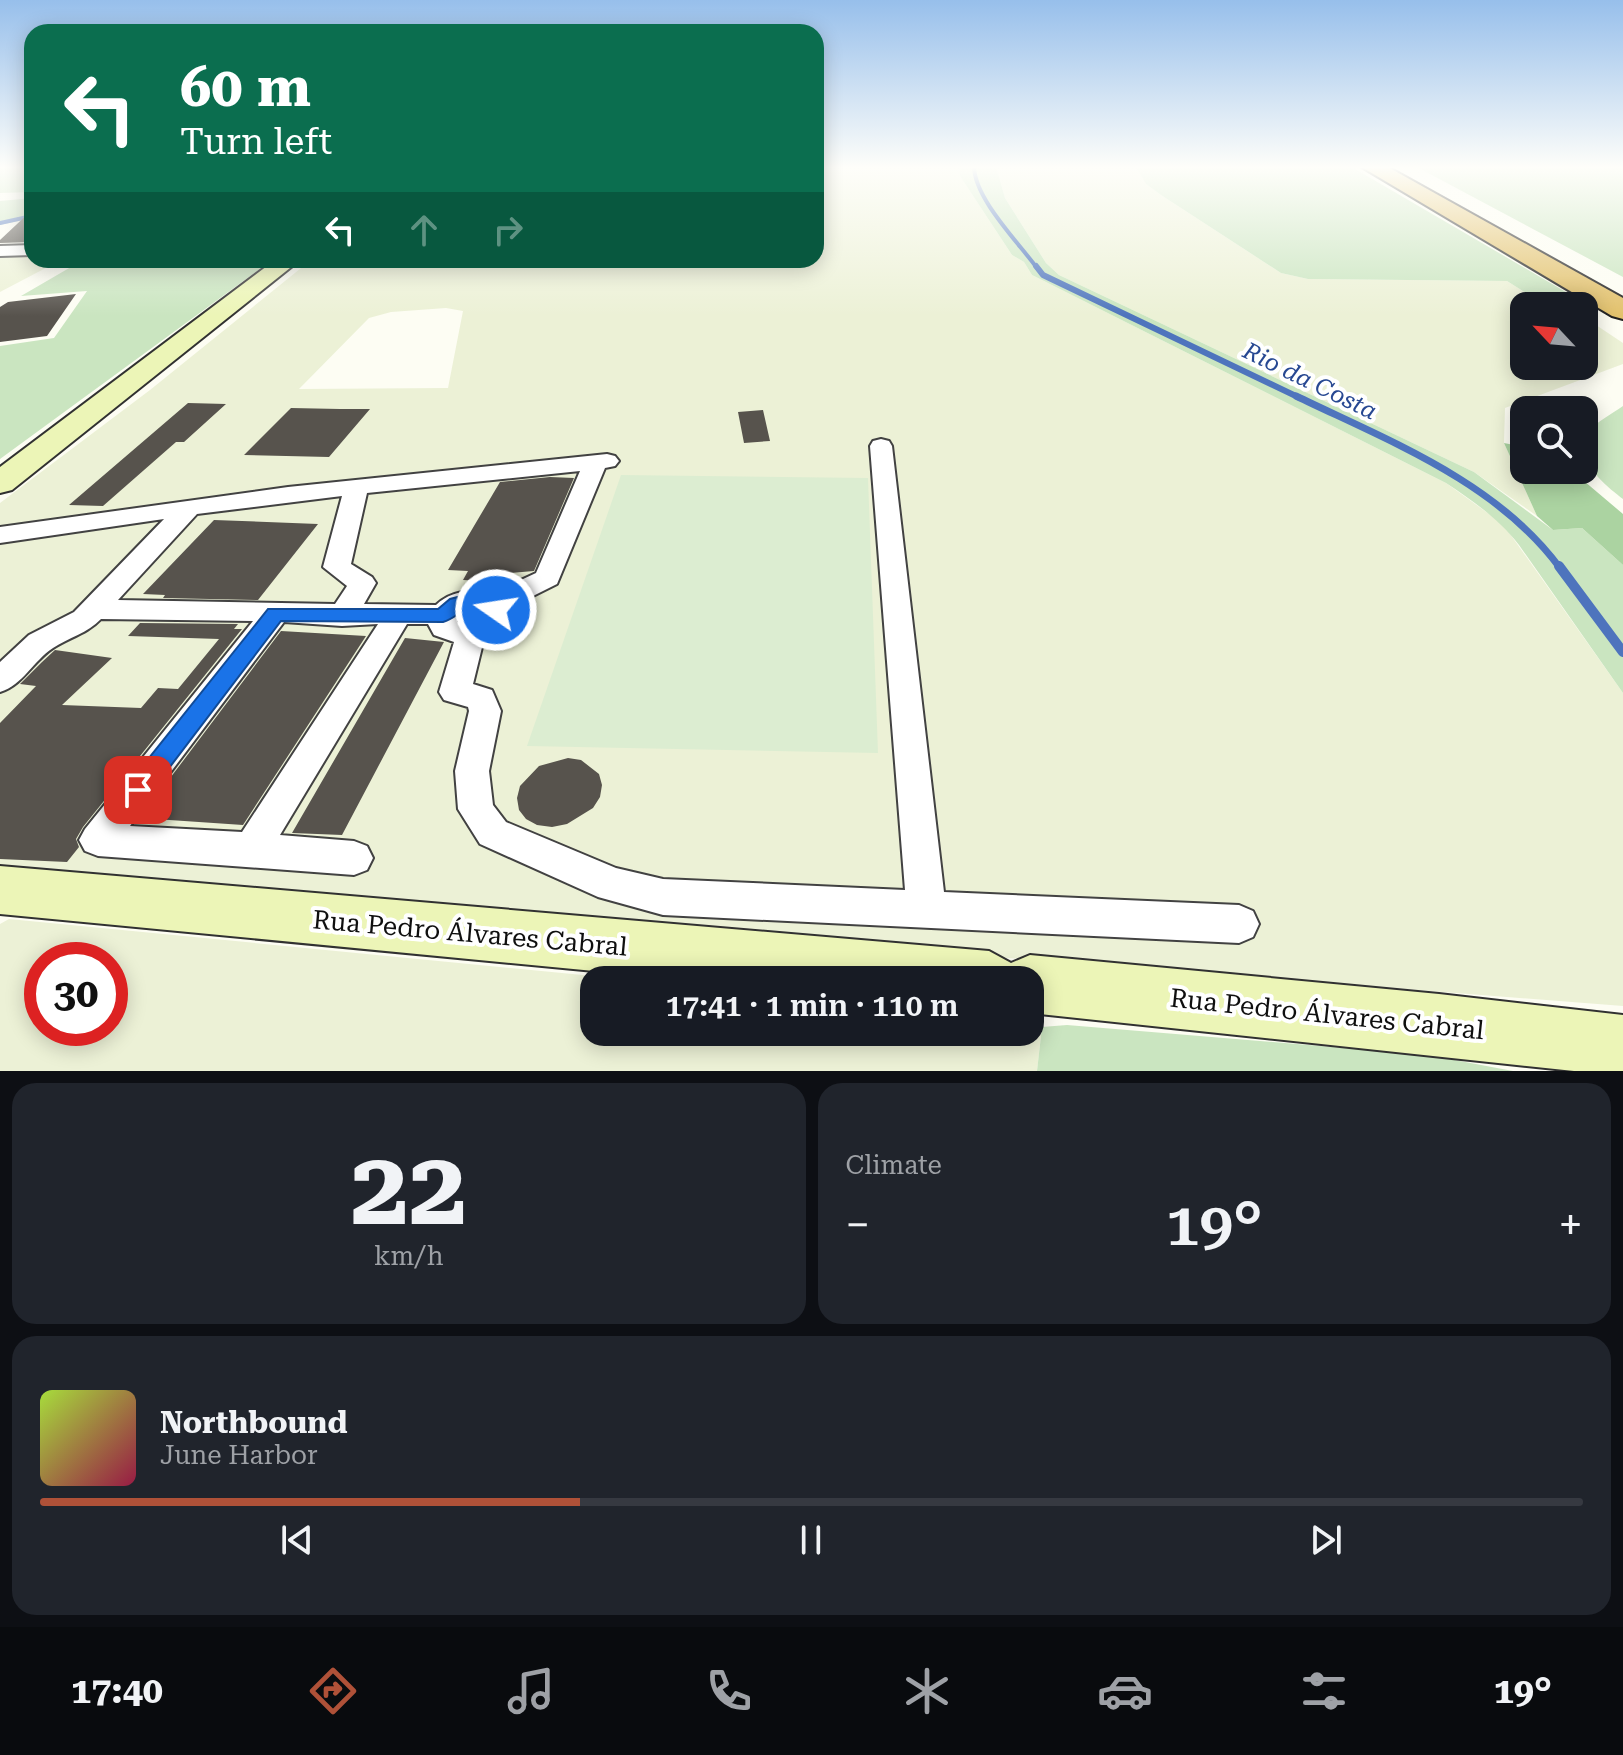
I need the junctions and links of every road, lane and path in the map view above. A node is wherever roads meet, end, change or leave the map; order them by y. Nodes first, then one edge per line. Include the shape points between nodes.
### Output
1 (1458, 216) edge
2 (1486, 216) edge
3 (24, 250) edge
4 (0, 251) edge
5 (279, 268) edge
6 (1623, 291) edge
7 (1623, 310) edge
8 (881, 446) dead end
9 (0, 483) edge
10 (356, 487) junction
11 (189, 508) junction
12 (0, 535) edge
13 (94, 609) junction
14 (275, 614) junction
15 (398, 615) junction
16 (342, 616) junction
17 (469, 617) junction
18 (0, 681) edge
19 (252, 849) junction
20 (354, 858) dead end
21 (0, 890) edge
22 (926, 908) junction
23 (1239, 924) dead end
24 (835, 966) edge
25 (1044, 985) edge
26 (1623, 1046) edge

1 - 7 highway
2 - 6 highway
3 - 4 street
5 - 9 street
8 - 22 street
10 - 11 street
10 - 16 street via 337,567 362,583
10 - 17 street via 601,462 547,578
11 - 12 street
11 - 13 street
13 - 14 street
13 - 18 street via 40,642
14 - 16 street
14 - 19 street via 98,840
15 - 16 street
15 - 17 street
15 - 19 street
17 - 22 street via 455,692 481,698 485,711 472,771 476,809 493,833 612,885 663,897
19 - 20 street
21 - 24 street, Rua Pedro Álvares Cabral
22 - 23 street
25 - 26 street, Rua Pedro Álvares Cabral

